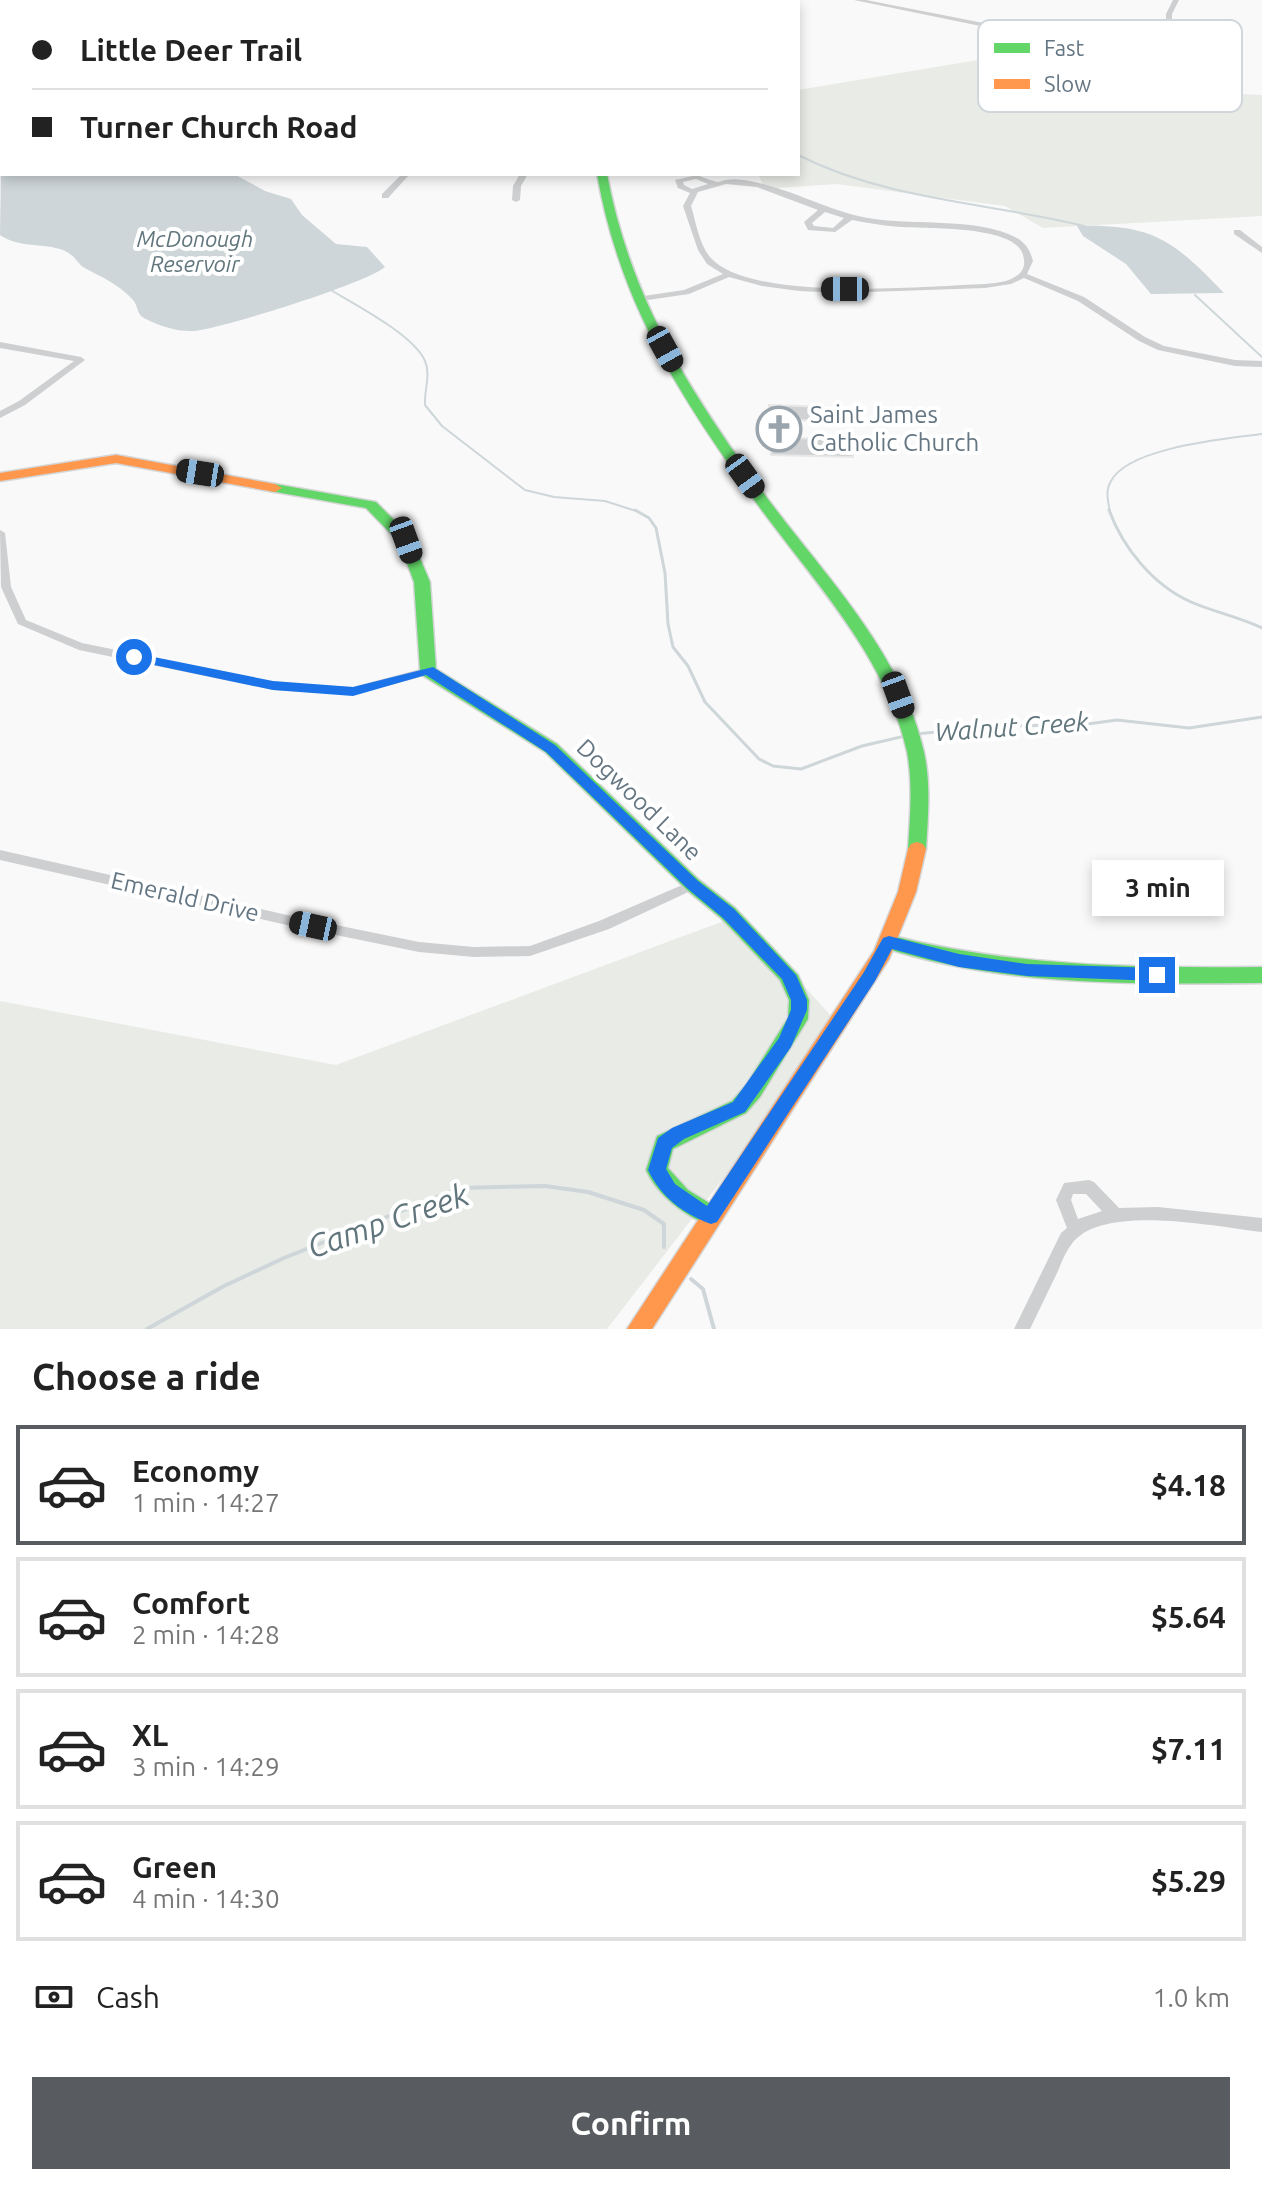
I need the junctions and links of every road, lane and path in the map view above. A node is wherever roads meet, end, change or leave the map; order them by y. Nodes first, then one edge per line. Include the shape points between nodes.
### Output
1 (857, 0) edge
2 (1176, 0) edge
3 (1169, 20) edge
4 (978, 24) edge
5 (404, 176) edge
6 (523, 176) edge
7 (602, 176) edge
8 (712, 183) junction
9 (693, 192) junction
10 (385, 196) dead end
11 (516, 200) dead end
12 (823, 210) junction
13 (851, 217) junction
14 (1237, 232) dead end
15 (1262, 251) edge
16 (727, 275) junction
17 (1023, 275) junction
18 (637, 300) junction
19 (0, 345) edge
20 (1262, 364) edge
21 (0, 415) edge
22 (0, 477) edge
23 (0, 533) edge
24 (428, 671) junction
25 (0, 855) edge
26 (693, 885) junction
27 (889, 942) junction
28 (1262, 975) edge
29 (1115, 1214) junction
30 (711, 1216) junction
31 (1262, 1225) edge
32 (1074, 1228) junction
33 (639, 1329) edge
34 (1022, 1329) edge

1 - 4 street
2 - 3 street
5 - 10 street
6 - 11 street
7 - 18 main road via 610,221
8 - 9 street
8 - 9 street via 693,176 679,180
8 - 12 street via 760,184
9 - 16 street via 687,206 702,251
12 - 13 street
12 - 13 street via 808,222 811,228 835,230
13 - 17 street via 996,233 1025,250 1029,260
14 - 15 street
16 - 17 street via 769,287 845,289 985,286
16 - 18 street via 686,292
17 - 20 street via 1081,299 1161,348
18 - 27 main road via 728,453 854,622 898,695 916,754 921,798 910,887
19 - 21 street via 81,360
22 - 24 main road via 116,459 371,505 406,540 422,582
23 - 24 street via 6,587 22,622 79,646 273,686 353,691
24 - 26 main road, Dogwood Lane via 551,748
25 - 26 street, Emerald Drive via 287,920 419,947 474,952 530,951
26 - 30 main road, Dogwood Lane via 788,975 799,1000 798,1019 739,1107 664,1143 657,1170 669,1189
27 - 28 main road via 959,961 1027,970
27 - 30 main road
29 - 31 street
29 - 32 street
29 - 32 street via 1089,1187 1069,1188 1063,1200
30 - 33 main road
32 - 34 street

